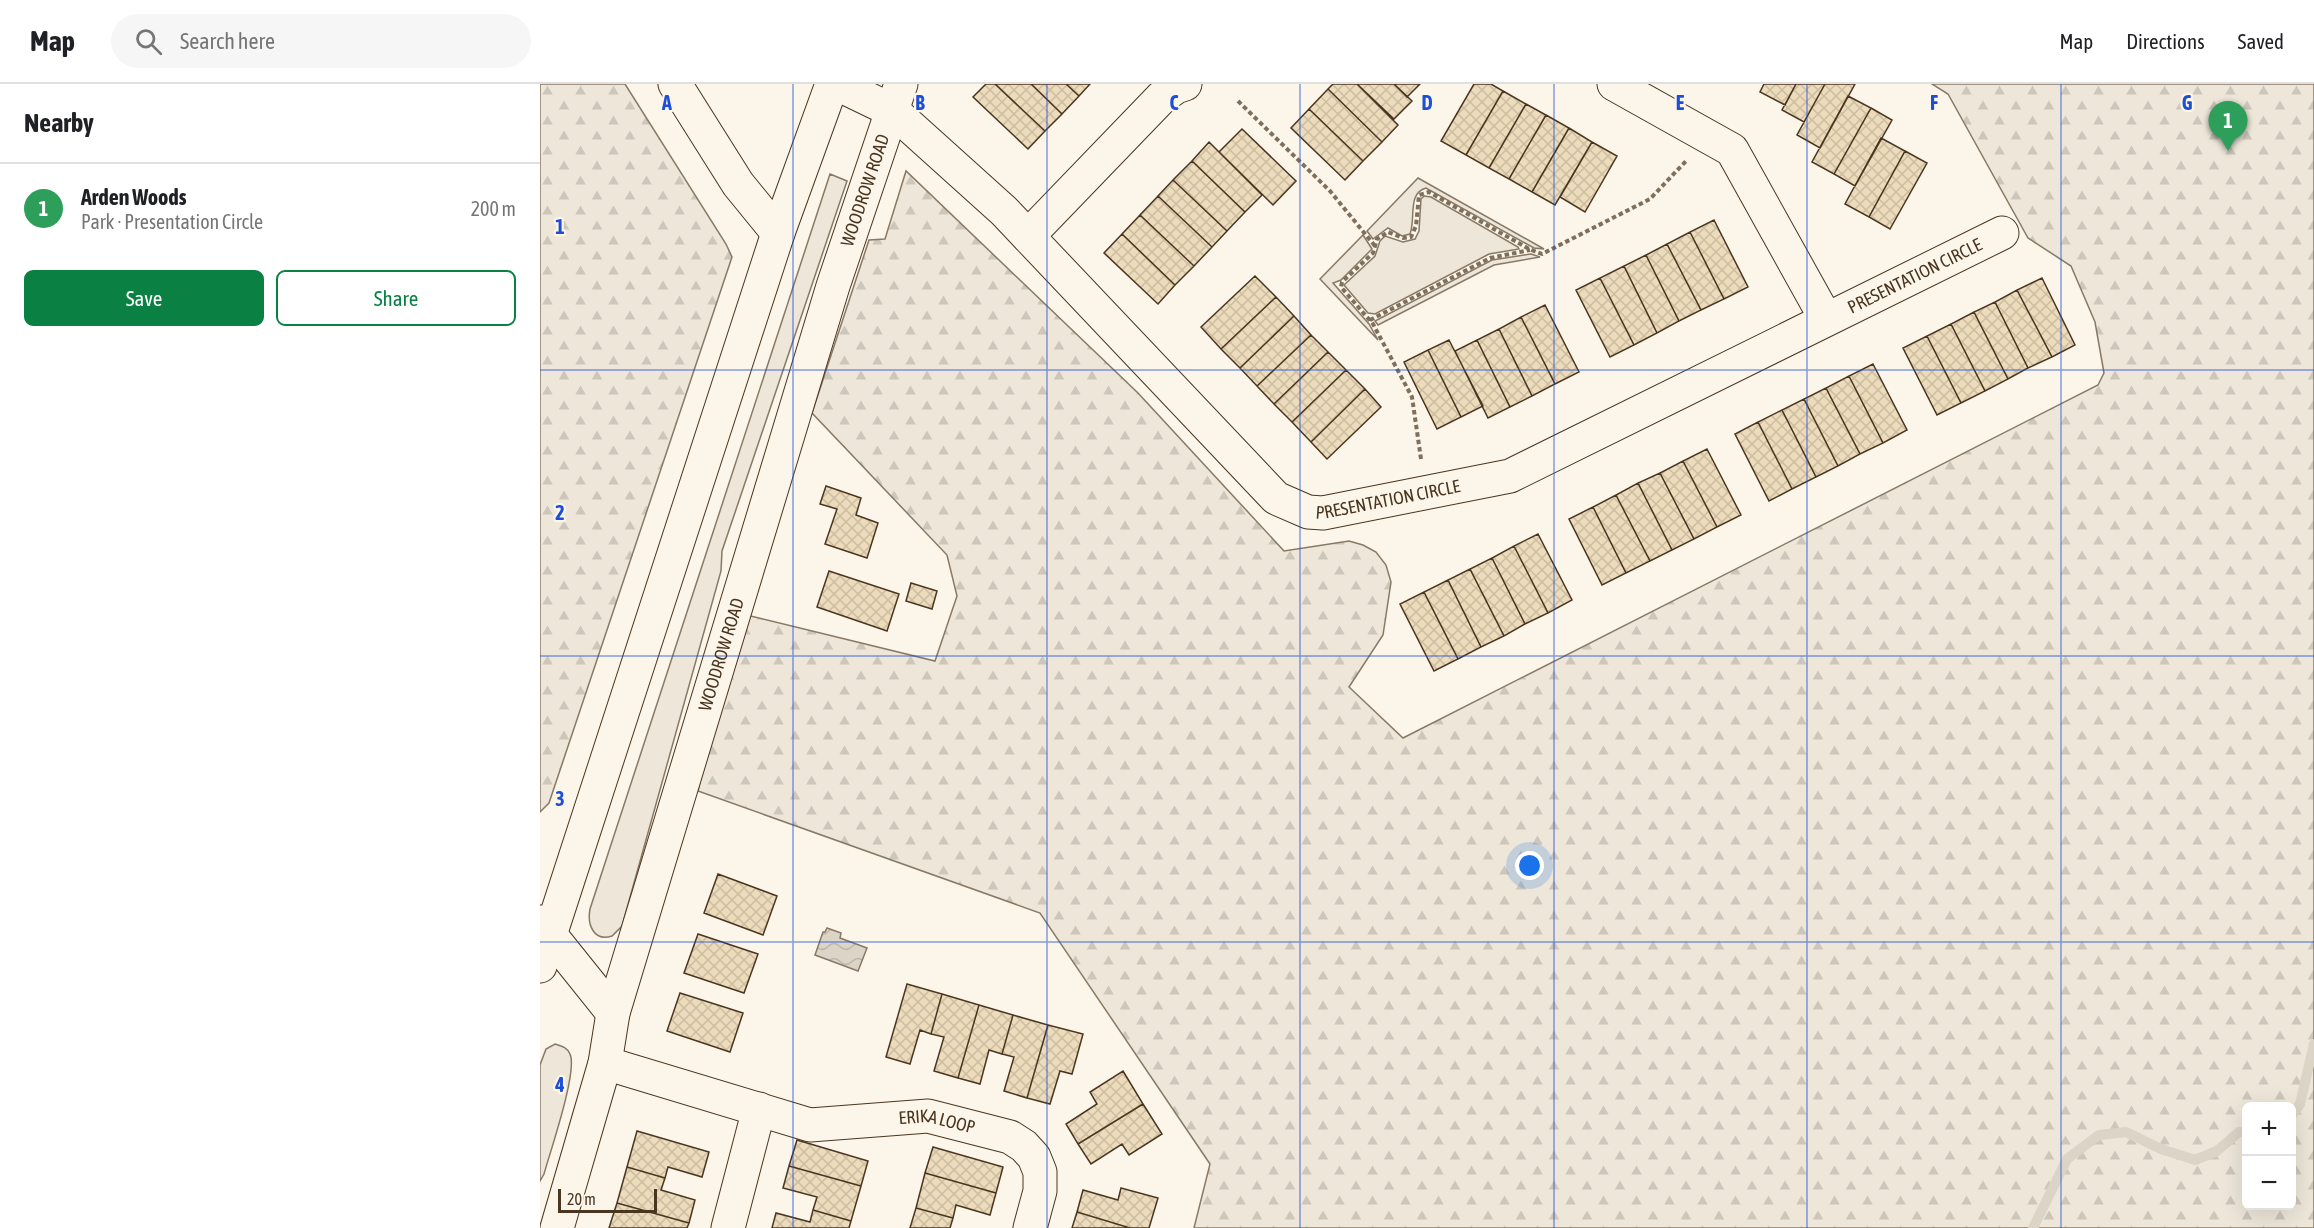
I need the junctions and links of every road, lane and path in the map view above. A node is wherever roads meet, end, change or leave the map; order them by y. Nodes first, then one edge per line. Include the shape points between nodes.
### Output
1 (675, 84) edge
2 (832, 84) edge
3 (837, 84) edge
4 (1185, 84) edge
5 (1614, 84) edge
6 (897, 97) edge
7 (1238, 101) dead end
8 (1687, 161) dead end
9 (778, 233) junction
10 (2002, 233) dead end
11 (1028, 236) junction
12 (1375, 246) junction
13 (1531, 250) junction
14 (1370, 320) junction
15 (1826, 320) junction
16 (1422, 460) dead end
17 (545, 928) edge
18 (540, 966) edge
19 (613, 1013) junction
20 (605, 1063) junction
21 (759, 1109) junction
22 (557, 1228) edge
23 (728, 1228) edge
24 (1030, 1228) edge

1 - 9 street via 738,184
2 - 9 street
3 - 6 street, PRESENTATION CIRCLE
4 - 11 street via 1162,97
5 - 15 street, PRESENTATION CIRCLE via 1732,150
6 - 11 street, PRESENTATION CIRCLE
6 - 19 street, WOODROW ROAD via 833,286
7 - 12 path via 1330,191
8 - 13 path via 1645,202 1542,254
9 - 17 street
10 - 15 street, PRESENTATION CIRCLE
11 - 15 street, PRESENTATION CIRCLE via 1276,498 1308,512 1323,513 1510,476
12 - 13 path via 1377,238 1386,232 1403,238 1413,235 1419,195 1429,192
12 - 14 path via 1373,253 1341,284
13 - 14 path via 1490,258
14 - 16 path via 1413,401
17 - 18 street
17 - 19 street
19 - 20 street, WOODROW ROAD
20 - 21 street, ERIKA LOOP
20 - 22 street, WOODROW ROAD
21 - 23 street
21 - 24 street, ERIKA LOOP via 810,1125 928,1116 1010,1137 1034,1157 1040,1172 1040,1191

